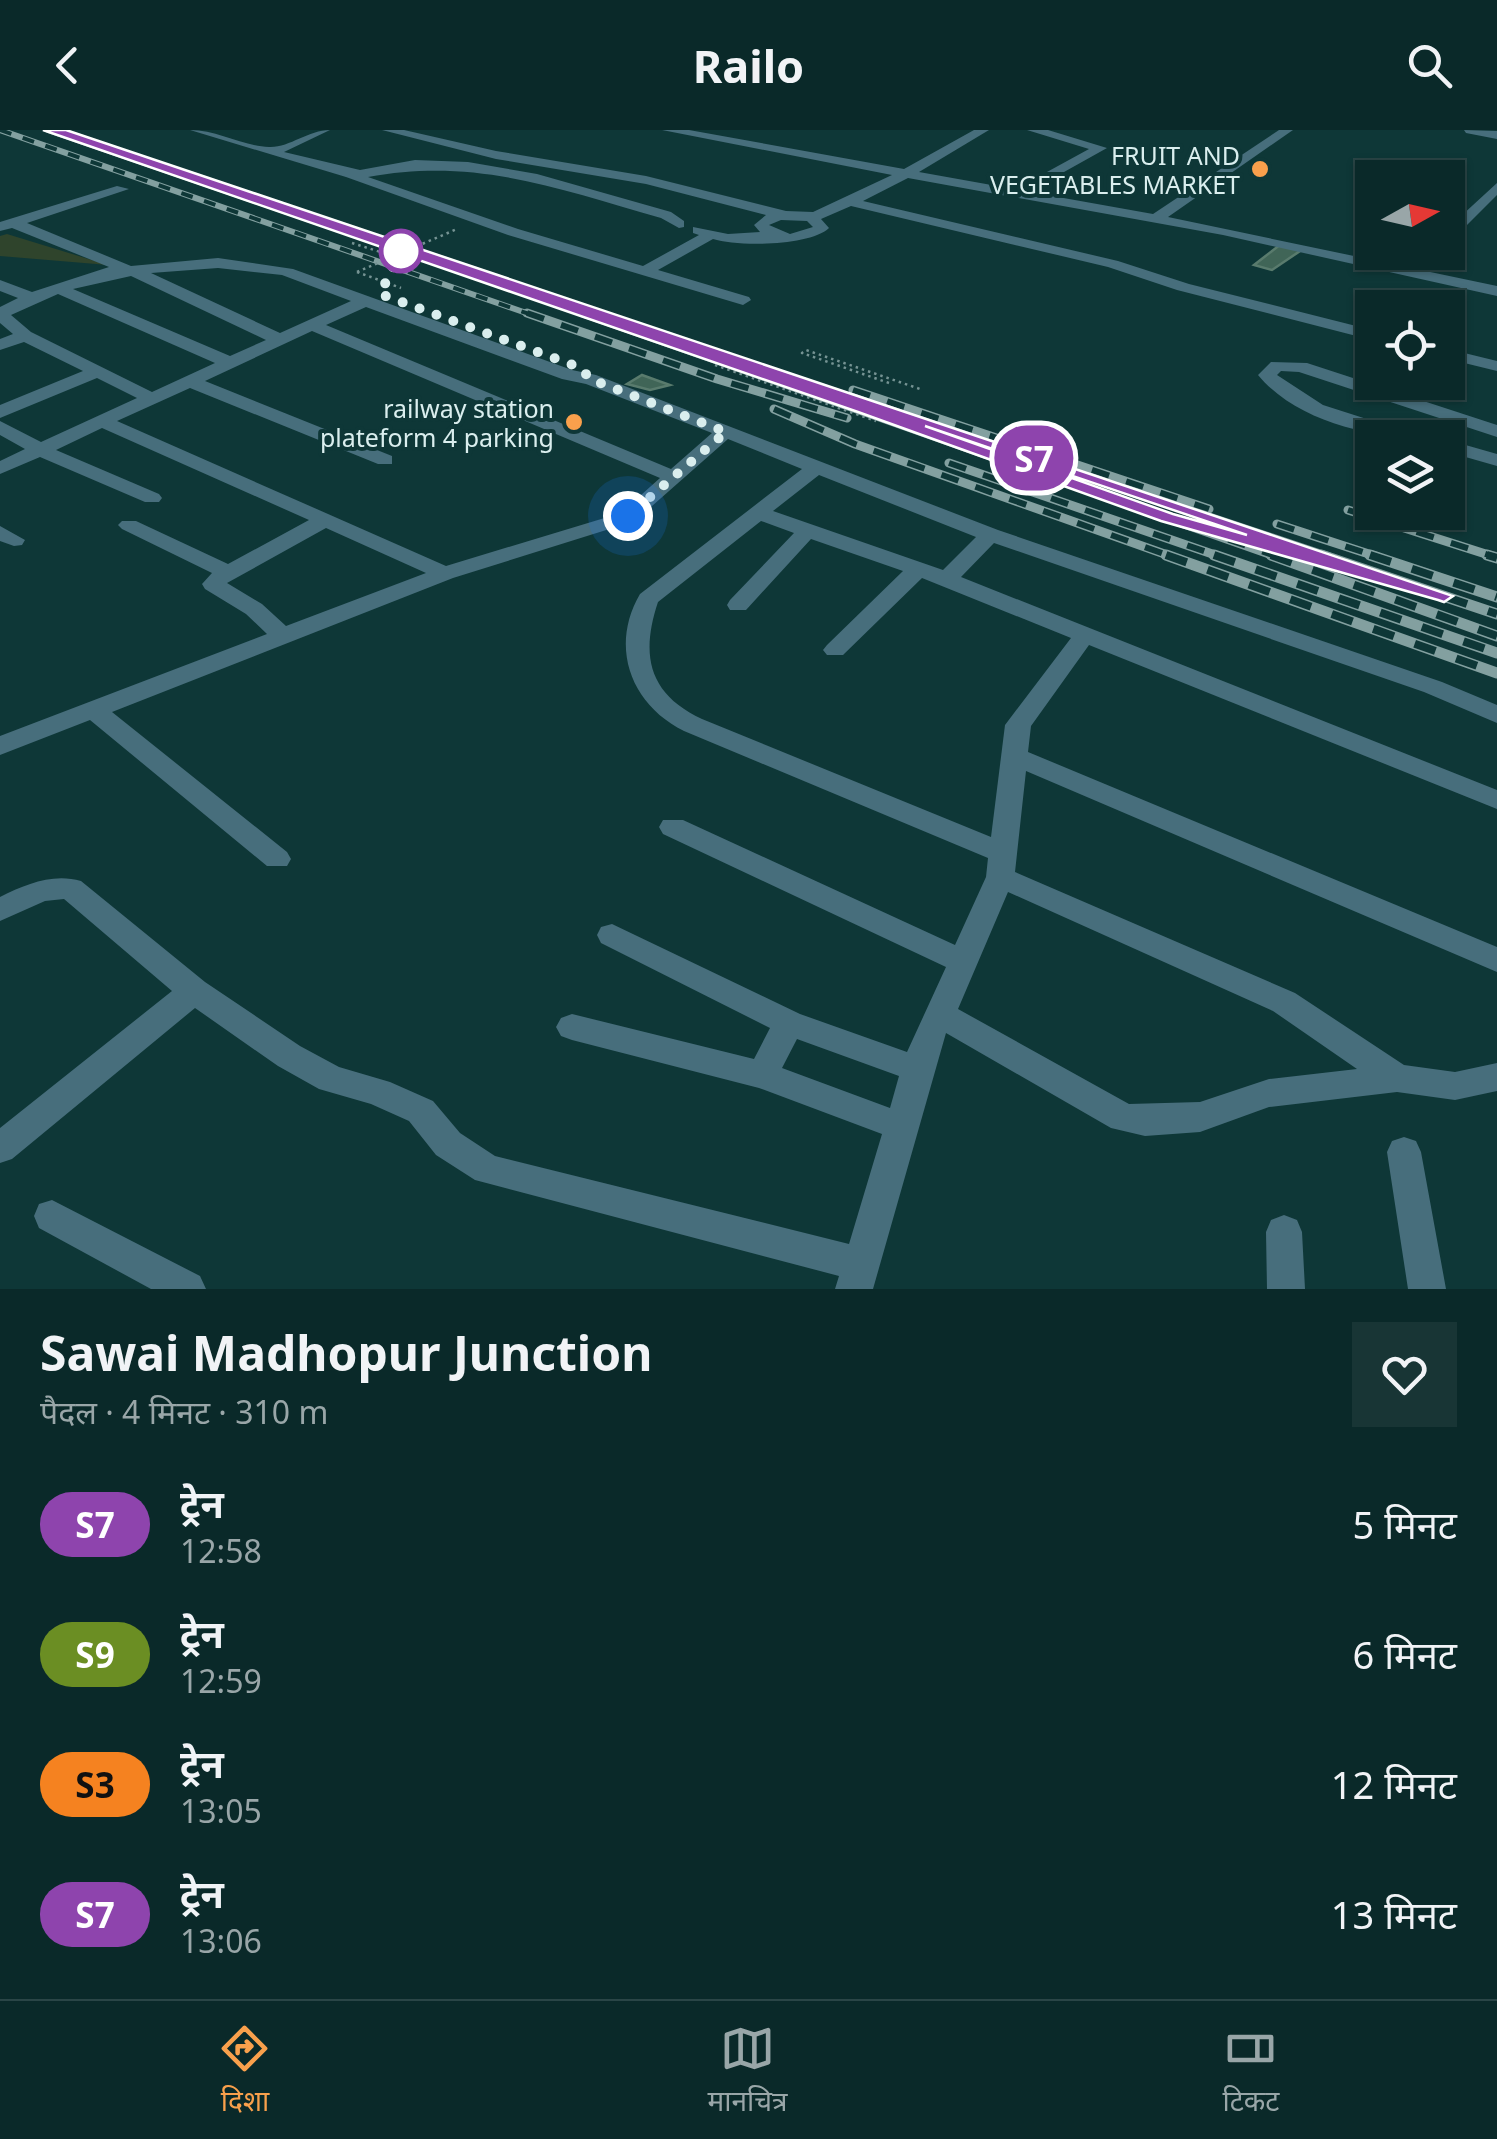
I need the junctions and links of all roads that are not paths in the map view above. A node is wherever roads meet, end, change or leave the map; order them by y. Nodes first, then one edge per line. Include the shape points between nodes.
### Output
1 (196, 130) edge
2 (236, 130) edge
3 (324, 130) edge
4 (388, 130) edge
5 (668, 130) edge
6 (708, 130) edge
7 (966, 130) edge
8 (982, 130) edge
9 (1033, 130) edge
10 (1287, 130) edge
11 (1470, 130) edge
12 (1497, 135) edge
13 (288, 146) junction
14 (272, 152) junction
15 (902, 171) junction
16 (351, 175) junction
17 (1030, 187) junction
18 (1497, 187) edge
19 (122, 189) dead end
20 (848, 202) junction
21 (784, 215) junction
22 (1160, 215) junction
23 (812, 218) junction
24 (1465, 219) edge
25 (6, 225) edge
26 (712, 234) junction
27 (774, 236) junction
28 (1355, 250) edge
29 (130, 270) junction
30 (1440, 270) edge
31 (1461, 270) edge
32 (645, 271) junction
33 (1497, 277) edge
34 (0, 284) edge
35 (58, 289) junction
36 (1497, 291) edge
37 (32, 298) junction
38 (368, 300) junction
39 (744, 300) dead end
40 (312, 325) junction
41 (1355, 331) edge
42 (25, 336) junction
43 (281, 340) junction
44 (0, 345) edge
45 (1465, 358) edge
46 (230, 363) junction
47 (1497, 366) edge
48 (97, 372) junction
49 (590, 379) junction
50 (189, 382) junction
51 (152, 398) junction
52 (0, 412) edge
53 (1356, 420) edge
54 (104, 422) junction
55 (0, 427) edge
56 (1497, 430) edge
57 (726, 432) junction
58 (1465, 450) edge
59 (42, 451) junction
60 (1495, 456) edge
61 (386, 460) dead end
62 (0, 468) edge
63 (817, 468) junction
64 (674, 476) junction
65 (152, 498) dead end
66 (758, 513) junction
67 (326, 519) junction
68 (129, 526) dead end
69 (808, 530) junction
70 (990, 535) junction
71 (918, 569) junction
72 (228, 572) junction
73 (444, 573) junction
74 (947, 579) junction
75 (738, 605) dead end
76 (1085, 635) junction
77 (284, 636) junction
78 (835, 650) dead end
79 (95, 711) junction
80 (1497, 715) edge
81 (0, 746) edge
82 (1014, 756) junction
83 (1497, 800) edge
84 (673, 827) dead end
85 (277, 859) dead end
86 (1002, 865) junction
87 (0, 910) edge
88 (612, 935) dead end
89 (960, 960) junction
90 (1497, 960) edge
91 (194, 991) junction
92 (940, 1014) junction
93 (789, 1023) junction
94 (572, 1027) dead end
95 (917, 1069) junction
96 (762, 1075) junction
97 (1497, 1077) edge
98 (1397, 1078) junction
99 (902, 1127) junction
100 (4, 1136) edge
101 (1404, 1152) dead end
102 (52, 1216) dead end
103 (1284, 1232) dead end
104 (858, 1276) edge
105 (187, 1289) edge
106 (1286, 1289) edge
107 (1427, 1289) edge

1 - 14 street
2 - 13 street
3 - 13 street
4 - 21 street via 646,180
5 - 15 street
6 - 15 street
7 - 15 street
8 - 15 street
9 - 17 street via 1100,148
10 - 22 street
11 - 12 street
13 - 14 street
14 - 16 street
15 - 17 street
15 - 20 street
15 - 22 street
16 - 26 street via 443,163 492,171
16 - 32 street
17 - 22 street
18 - 24 street
19 - 25 street
20 - 23 street
20 - 41 street via 1113,264
21 - 23 street
21 - 27 street via 760,226
22 - 28 street
23 - 27 street via 822,224 819,232
25 - 29 street
26 - 27 street via 742,240
26 - 32 street
29 - 35 street
29 - 38 street via 251,264
29 - 43 street
29 - 49 street via 240,258 286,261 581,368
30 - 36 street
31 - 33 street
32 - 39 street
34 - 37 street
35 - 37 street
35 - 46 street
37 - 42 street via 0,314
38 - 40 street
38 - 49 street
40 - 43 street
40 - 64 street
42 - 44 street
42 - 48 street
43 - 46 street
45 - 47 street
46 - 50 street
48 - 51 street
48 - 52 street
49 - 57 street
50 - 51 street
50 - 61 street
51 - 54 street
53 - 56 street via 1276,386 1267,374 1277,366 1300,367
54 - 59 street
54 - 67 street
55 - 59 street
57 - 63 street
57 - 64 street
58 - 60 street
59 - 62 street
59 - 65 street
63 - 66 street
63 - 70 street
64 - 73 street via 628,516
66 - 69 street
66 - 86 street via 648,599 639,656 648,692 666,710
67 - 72 street
67 - 73 street
68 - 72 street
69 - 71 street
69 - 75 street
70 - 74 street
70 - 80 street
71 - 74 street
71 - 78 street
72 - 77 street via 213,584
73 - 77 street
74 - 76 street
76 - 82 street via 1018,725
76 - 83 street
77 - 79 street
79 - 81 street
79 - 85 street
82 - 86 street
82 - 90 street
84 - 89 street
86 - 89 street
86 - 98 street via 1284,1002
87 - 91 street via 54,886 71,889
88 - 93 street
89 - 92 street
91 - 100 street
91 - 104 street via 331,1079 421,1111 448,1144 487,1169
92 - 95 street
92 - 98 street via 1123,1118 1145,1122 1200,1117 1269,1093
93 - 95 street
93 - 96 street
94 - 96 street
95 - 99 street
96 - 99 street
97 - 98 street via 1455,1086
99 - 104 street
101 - 107 street
102 - 105 street
103 - 106 street

